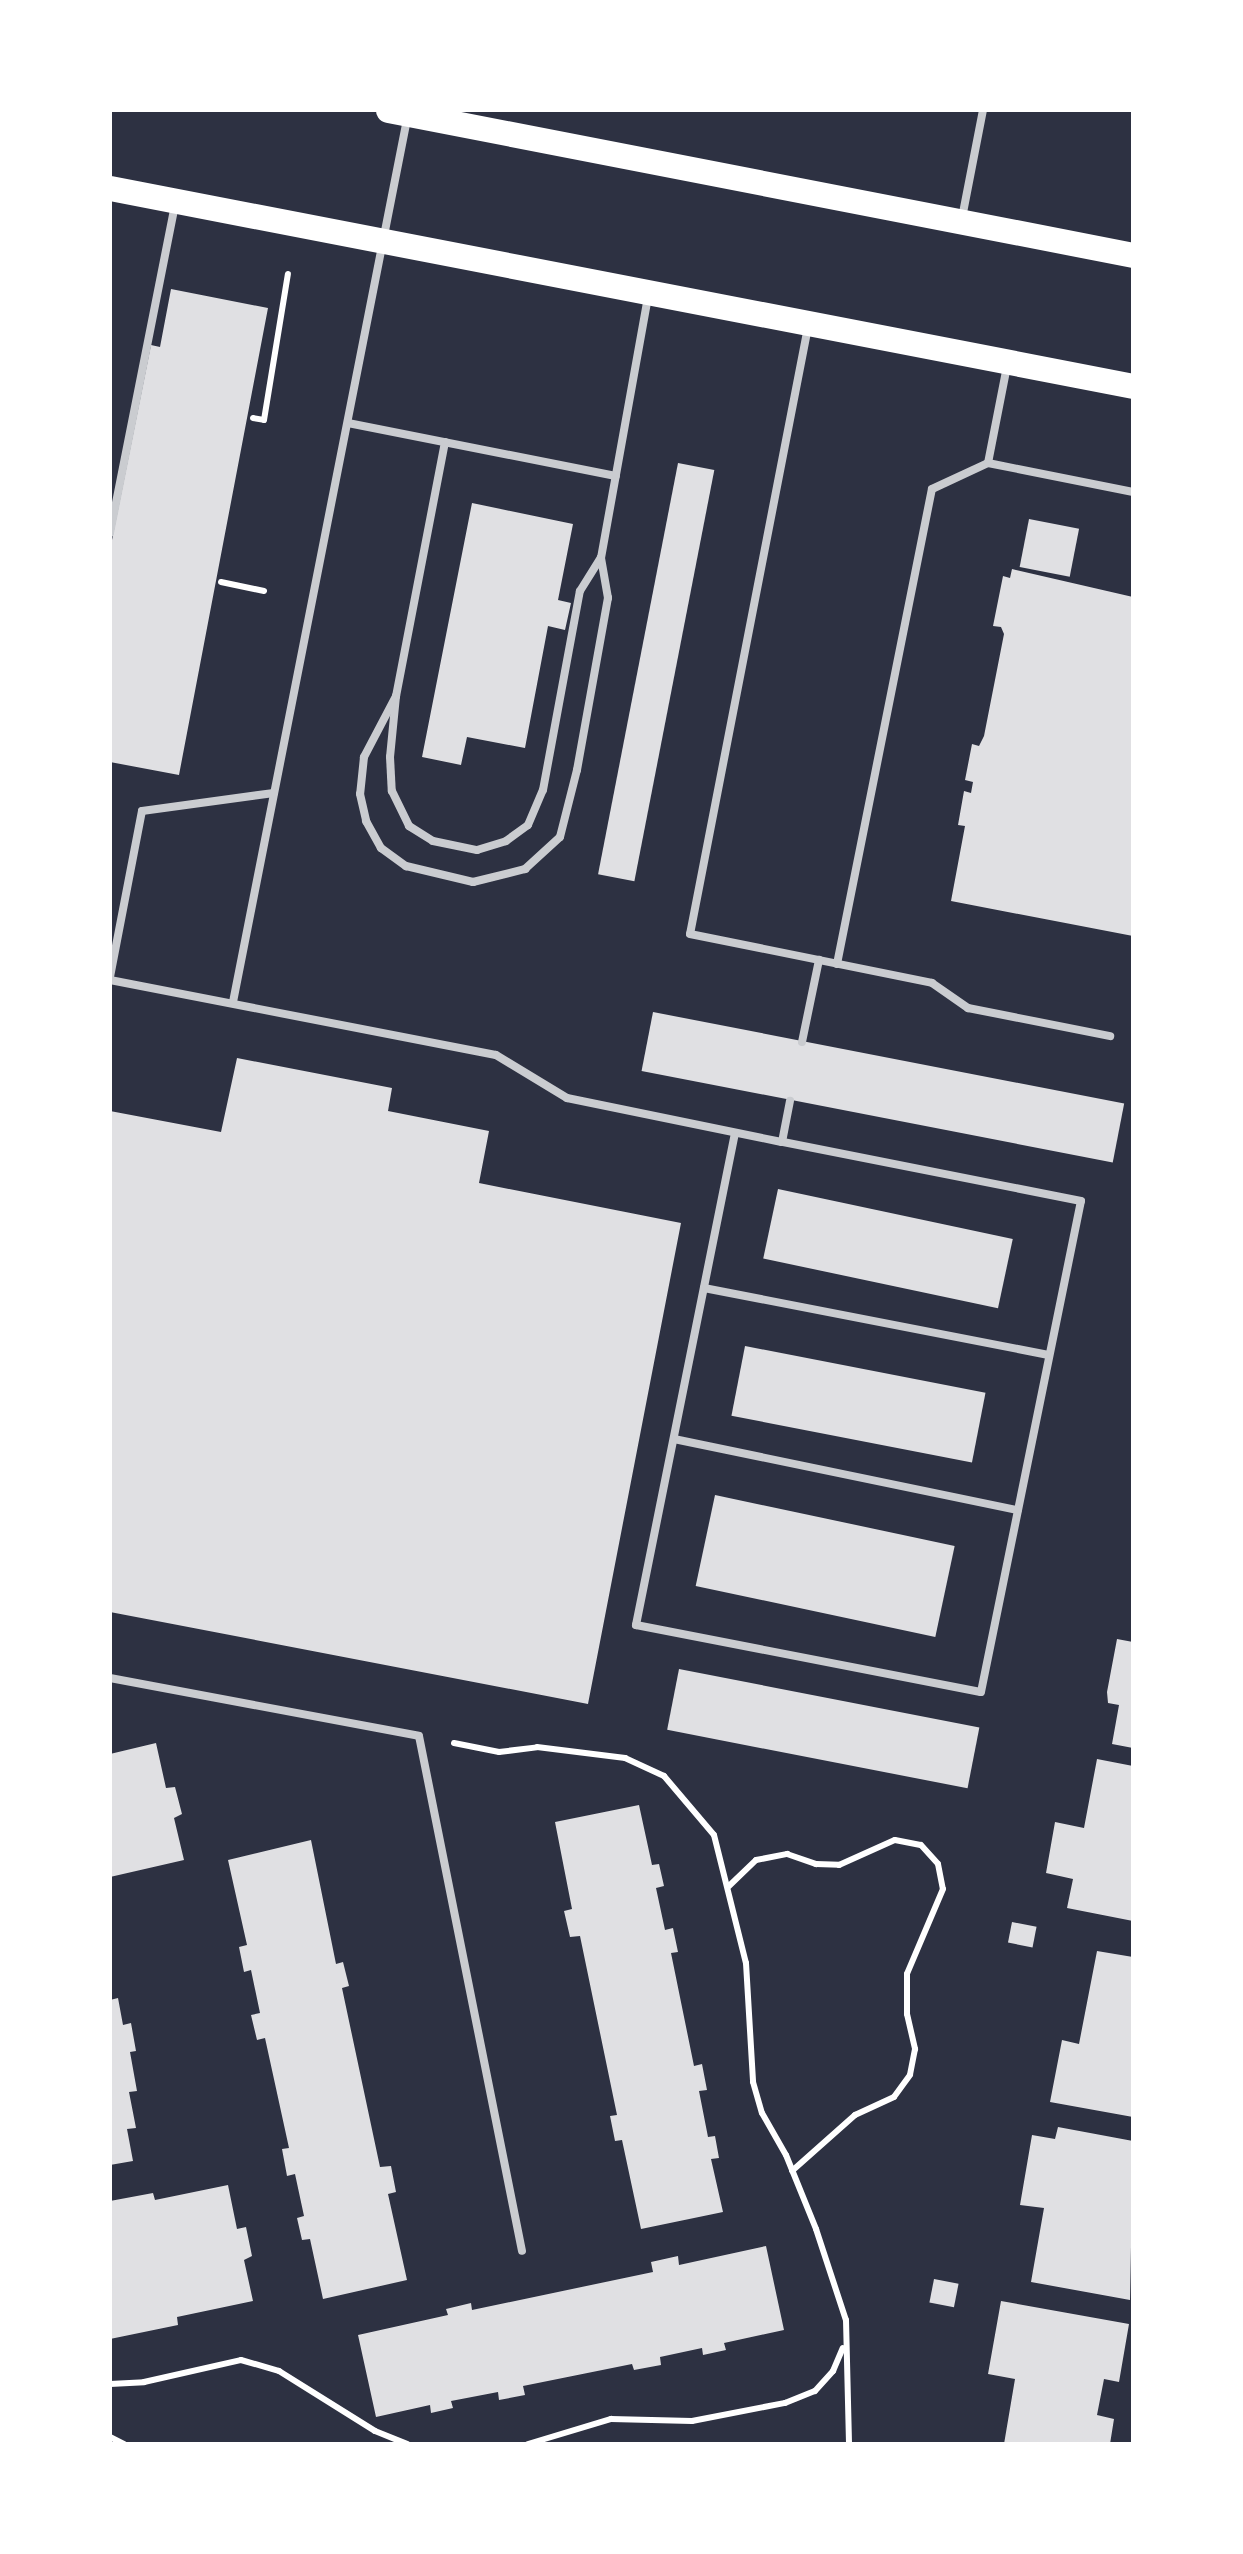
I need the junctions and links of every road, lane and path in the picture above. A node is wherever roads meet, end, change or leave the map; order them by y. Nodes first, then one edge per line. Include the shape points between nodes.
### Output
1 (984, 110) edge
2 (402, 111) edge
3 (110, 188) edge
4 (176, 201) junction
5 (961, 221) junction
6 (382, 241) junction
7 (1133, 255) edge
8 (288, 274) dead end
9 (649, 292) junction
10 (809, 323) junction
11 (1008, 362) junction
12 (1133, 386) edge
13 (253, 418) dead end
14 (348, 422) junction
15 (445, 442) junction
16 (988, 463) junction
17 (616, 476) junction
18 (1133, 492) edge
19 (110, 533) edge
20 (601, 558) junction
21 (221, 582) dead end
22 (264, 591) dead end
23 (396, 696) junction
24 (274, 793) junction
25 (819, 960) junction
26 (837, 964) junction
27 (110, 978) edge
28 (233, 1002) junction
29 (1110, 1036) dead end
30 (802, 1042) dead end
31 (790, 1102) dead end
32 (736, 1133) junction
33 (782, 1142) junction
34 (704, 1288) junction
35 (1049, 1355) junction
36 (674, 1440) junction
37 (1018, 1510) junction
38 (110, 1678) edge
39 (419, 1736) junction
40 (729, 1886) junction
41 (792, 2171) junction
42 (522, 2251) dead end
43 (844, 2346) junction
44 (110, 2384) edge
45 (110, 2437) edge
46 (124, 2444) edge
47 (407, 2444) edge
48 (528, 2444) edge
49 (850, 2444) edge

1 - 5 lane
2 - 5 main road
2 - 6 lane
3 - 4 main road
4 - 6 main road
4 - 19 lane
5 - 7 main road
6 - 9 main road
6 - 14 lane
8 - 13 path via 264,420
9 - 10 main road
9 - 17 lane
10 - 11 main road
10 - 25 lane via 690,934
11 - 12 main road
11 - 16 lane
14 - 15 lane
14 - 24 lane
15 - 17 lane
15 - 23 lane
16 - 18 lane
16 - 26 lane via 932,489
17 - 20 lane
20 - 23 lane via 580,591 543,790 528,825 506,841 477,850 433,841 410,826 392,791
20 - 23 lane via 608,598 578,770 560,836 525,869 473,882 406,866 382,848 360,794 364,757
21 - 22 path
24 - 27 lane via 142,810
24 - 28 lane
25 - 26 lane
25 - 30 lane
26 - 29 lane via 932,983 968,1008
27 - 28 lane
28 - 32 lane via 496,1056 568,1098
31 - 33 lane
32 - 33 lane
32 - 34 lane
33 - 35 lane via 1081,1201
34 - 35 lane
34 - 36 lane
35 - 37 lane
36 - 37 lane
36 - 37 lane via 636,1625 982,1692
38 - 39 lane
39 - 40 path via 499,1752 537,1747 625,1758 664,1776 714,1835
39 - 42 lane
40 - 41 path via 746,1963 753,2082
40 - 41 path via 756,1860 787,1854 838,1865 895,1840 921,1846 938,1864 943,1889 907,1974 915,2048 910,2075 894,2097 856,2115
41 - 43 path via 846,2320
43 - 48 path via 815,2392 785,2404 692,2421 611,2419
43 - 49 path
44 - 47 path via 242,2360 278,2371
45 - 46 path

